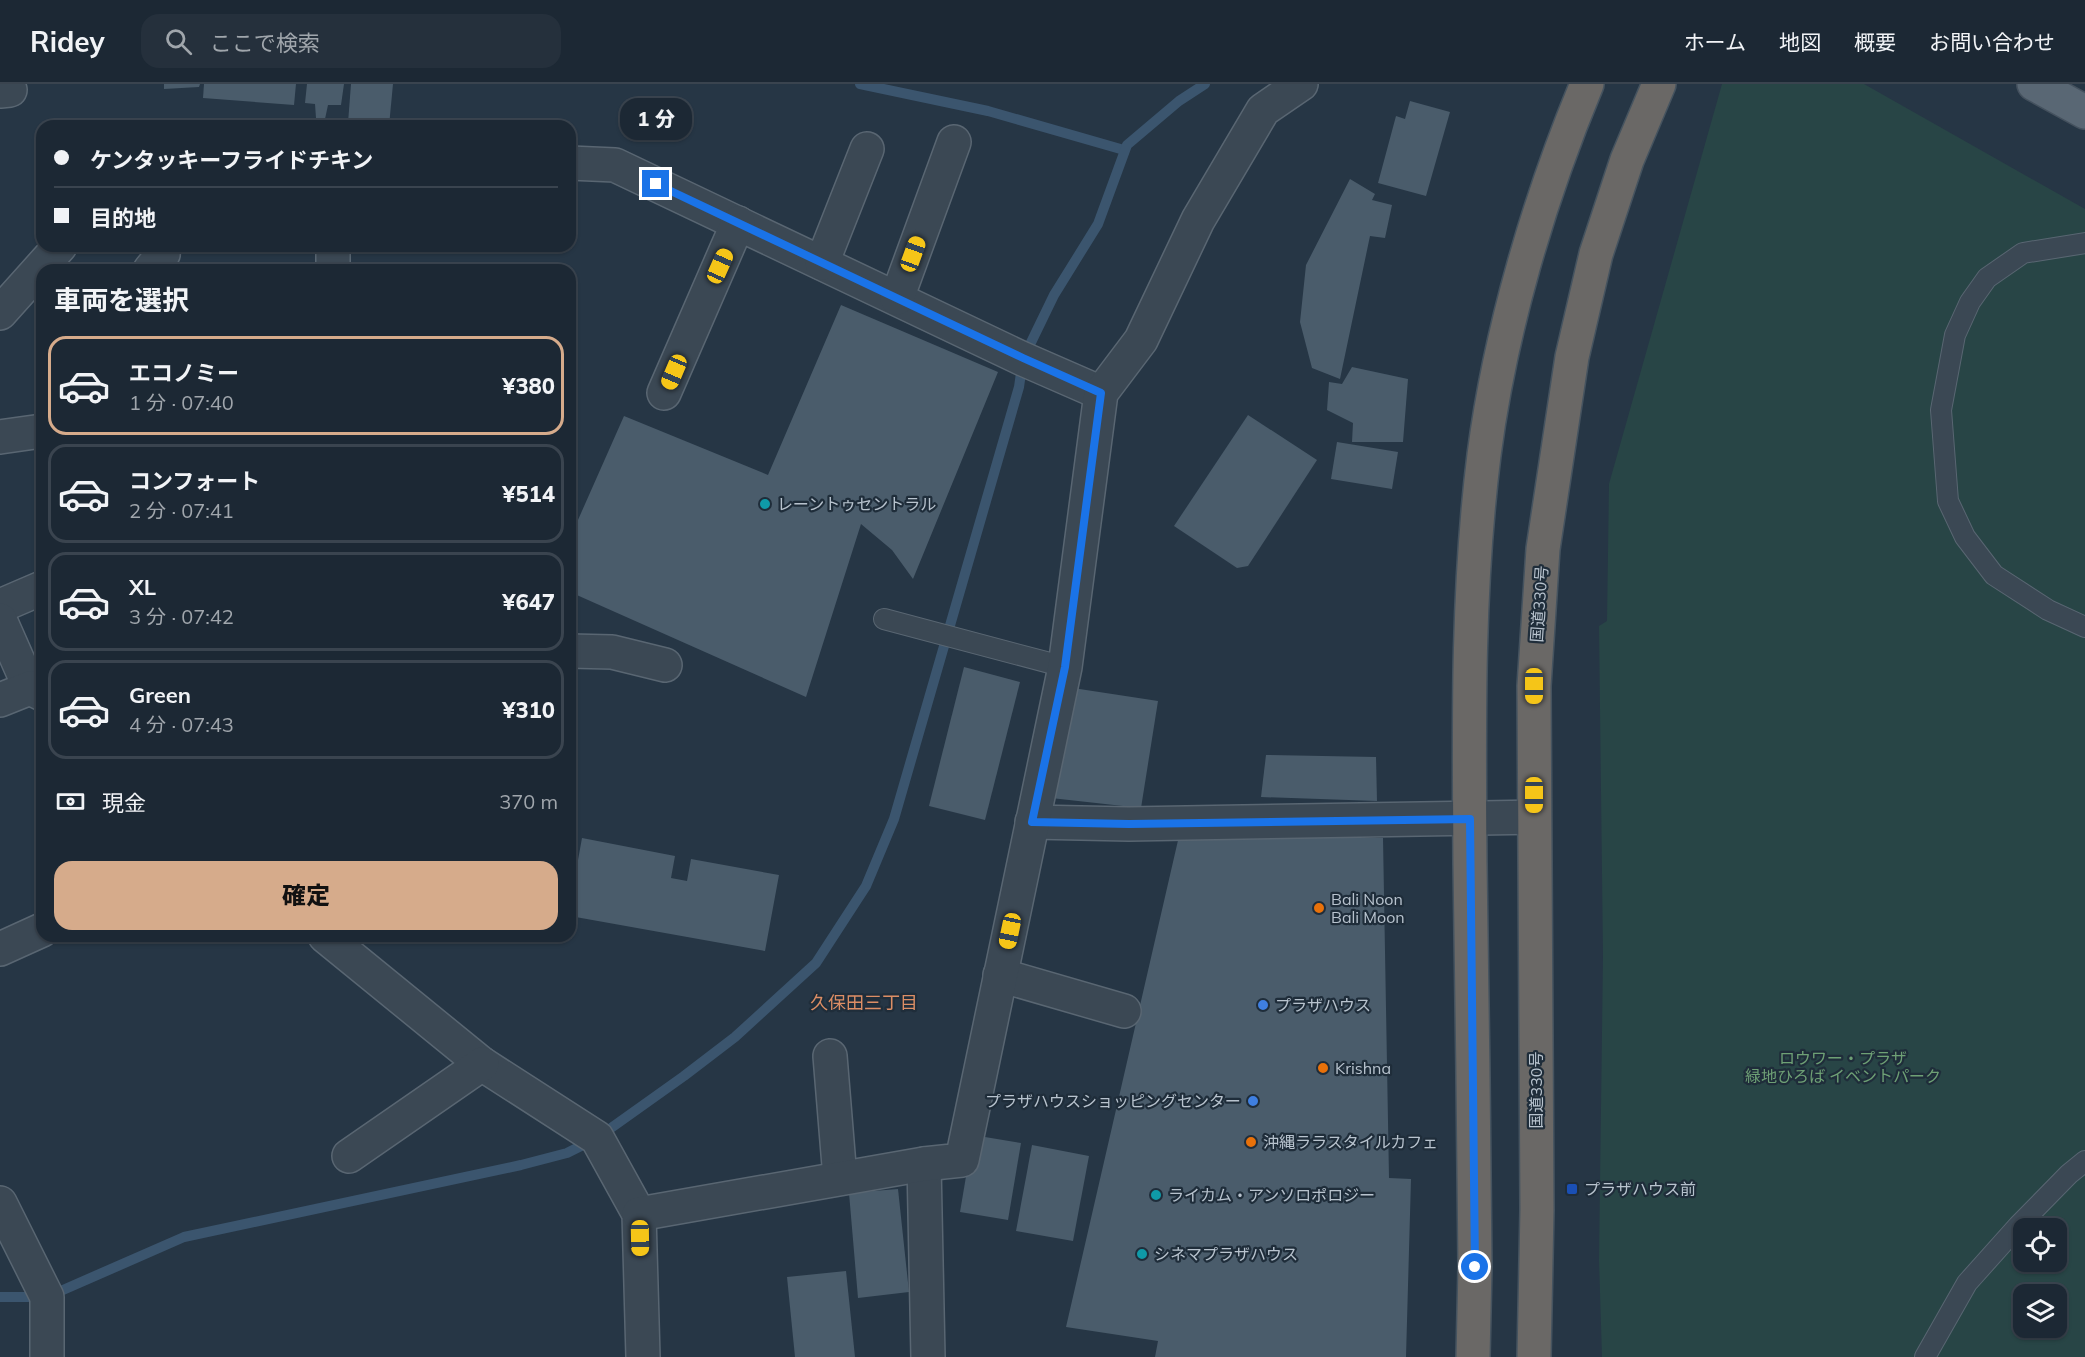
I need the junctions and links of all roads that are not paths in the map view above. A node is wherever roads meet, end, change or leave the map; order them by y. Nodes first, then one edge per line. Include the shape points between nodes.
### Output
1 (1301, 84) edge
2 (1587, 84) edge
3 (1659, 84) edge
4 (2034, 84) edge
5 (2085, 112) edge
6 (954, 142) dead end
7 (867, 149) dead end
8 (576, 163) edge
9 (738, 223) junction
10 (2085, 243) edge
11 (55, 252) edge
12 (162, 252) edge
13 (822, 263) junction
14 (44, 264) edge
15 (155, 264) edge
16 (36, 273) edge
17 (897, 298) junction
18 (0, 313) edge
19 (664, 393) dead end
20 (1101, 393) junction
21 (36, 432) edge
22 (0, 437) edge
23 (36, 591) edge
24 (0, 606) edge
25 (884, 619) dead end
26 (0, 620) edge
27 (2085, 627) edge
28 (576, 651) edge
29 (665, 665) dead end
30 (1065, 667) junction
31 (24, 694) edge
32 (1534, 817) junction
33 (1470, 819) junction
34 (1032, 822) junction
35 (36, 933) edge
36 (332, 942) edge
37 (0, 949) edge
38 (1000, 975) junction
39 (1124, 1011) dead end
40 (830, 1056) dead end
41 (482, 1064) junction
42 (349, 1156) dead end
43 (2085, 1161) edge
44 (924, 1164) junction
45 (840, 1179) junction
46 (0, 1203) edge
47 (639, 1214) junction
48 (47, 1357) edge
49 (643, 1357) edge
50 (928, 1357) edge
51 (1473, 1357) edge
52 (1534, 1357) edge
53 (1925, 1357) edge

1 - 20 street via 1263,110 1198,220 1141,340
2 - 33 highway via 1534,230 1502,353 1484,453 1473,554
3 - 32 highway, 国道330号 via 1596,254 1572,357 1543,549 1534,686
4 - 5 main road
6 - 17 street
7 - 13 street
8 - 9 street via 615,165
9 - 13 street
9 - 19 street
10 - 27 lane via 2023,253 1987,278 1970,302 1955,335 1941,410 1948,501 1965,537 1994,575 2048,610
11 - 14 street
12 - 15 street
13 - 17 street
16 - 18 street
17 - 20 street
20 - 30 street
21 - 22 street
23 - 24 street
25 - 30 lane
26 - 31 street
28 - 29 street via 612,652
30 - 34 street
32 - 33 street
32 - 52 highway, 国道330号
33 - 34 street
33 - 51 highway
34 - 38 street
35 - 37 street
36 - 41 street
38 - 39 street
38 - 44 street via 962,1160
40 - 45 street
41 - 42 street
41 - 47 street via 597,1138
43 - 53 lane via 2068,1174 1967,1283
44 - 45 street
44 - 50 street
45 - 47 street
46 - 48 street via 47,1297
47 - 49 street

